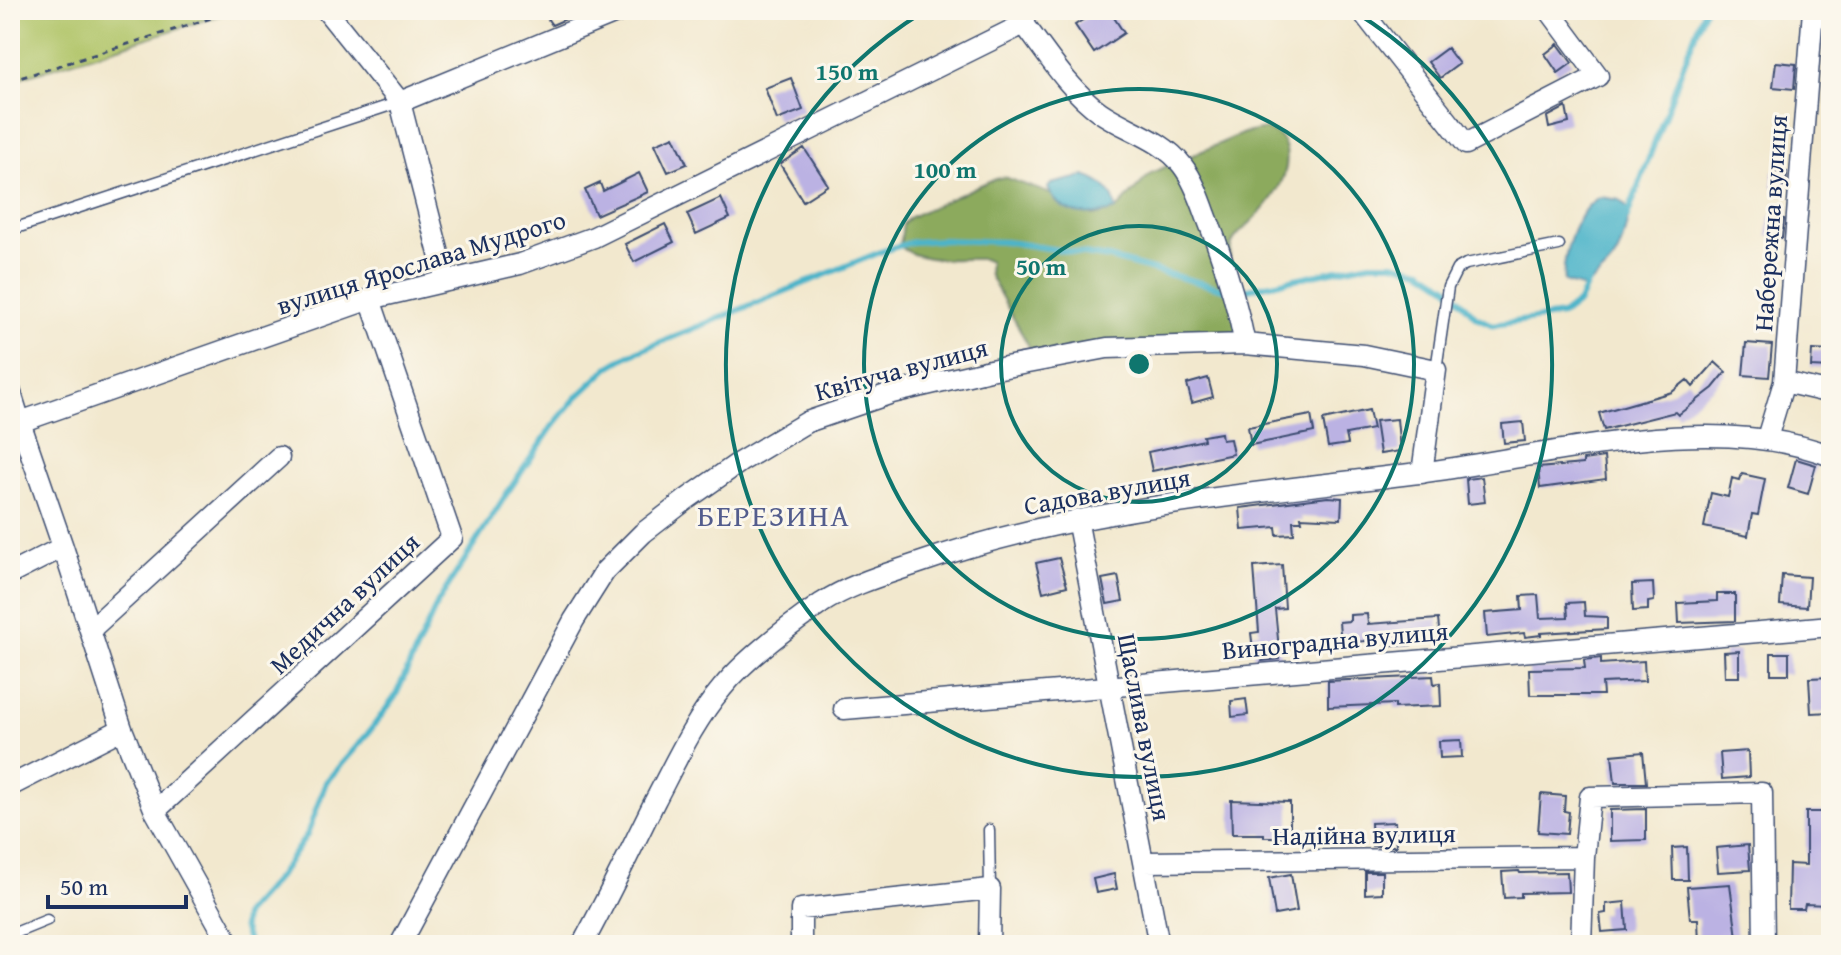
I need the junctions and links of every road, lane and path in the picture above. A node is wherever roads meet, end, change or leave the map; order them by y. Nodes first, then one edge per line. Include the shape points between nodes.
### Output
1 (237, 10) edge
2 (326, 10) edge
3 (623, 10) edge
4 (1361, 10) edge
5 (1549, 10) edge
6 (1813, 10) edge
7 (1026, 17) edge
8 (10, 81) edge
9 (400, 102) junction
10 (10, 230) edge
11 (1559, 245) dead end
12 (446, 281) junction
13 (370, 299) junction
14 (1245, 344) junction
15 (1436, 370) junction
16 (1784, 382) junction
17 (10, 390) edge
18 (1831, 393) edge
19 (20, 422) junction
20 (1767, 438) junction
21 (1831, 456) edge
22 (279, 457) dead end
23 (1422, 473) junction
24 (1077, 519) junction
25 (63, 547) junction
26 (10, 574) edge
27 (1831, 626) edge
28 (90, 630) junction
29 (1111, 685) junction
30 (844, 709) dead end
31 (122, 729) junction
32 (10, 786) edge
33 (155, 811) junction
34 (989, 830) dead end
35 (1584, 857) junction
36 (1145, 862) junction
37 (990, 889) junction
38 (47, 920) dead end
39 (10, 935) edge
40 (230, 945) edge
41 (400, 945) edge
42 (582, 945) edge
43 (801, 945) edge
44 (989, 945) edge
45 (1159, 945) edge
46 (1581, 945) edge
47 (1764, 945) edge

1 - 8 path
2 - 9 street
3 - 9 street
4 - 5 street via 1466,144 1598,76
6 - 16 street, Набережна вулиця
7 - 12 street, вулиця Ярослава Мудрого via 594,237 520,264
7 - 14 street via 1080,96 1164,147 1182,165 1221,254
9 - 10 lane
9 - 12 street
11 - 15 lane via 1457,269 1448,287
12 - 13 street, вулиця Ярослава Мудрого
13 - 19 street, вулиця Ярослава Мудрого
13 - 33 street, Медична вулиця via 452,538
14 - 15 street, Квітуча вулиця via 1364,355
14 - 41 street, Квітуча вулиця via 1107,348 892,393 807,422 708,484 634,542 589,594
15 - 23 street
16 - 18 street
16 - 20 street, Набережна вулиця
17 - 19 street
19 - 25 street
20 - 21 street, Садова вулиця
20 - 23 street, Садова вулиця via 1667,436
22 - 28 street
23 - 24 street, Садова вулиця
24 - 29 street, Щаслива вулиця
24 - 42 street, Садова вулиця via 961,548 851,587 737,671 684,746
25 - 26 street
25 - 28 street
27 - 29 street, Виноградна вулиця
28 - 31 street
29 - 30 street, Виноградна вулиця
29 - 36 street, Щаслива вулиця
31 - 32 street
31 - 33 street
33 - 40 street
34 - 37 lane
35 - 36 street, Надійна вулиця
35 - 46 street
35 - 47 street via 1590,797 1762,793
36 - 45 street, Щаслива вулиця
37 - 43 street via 801,909
37 - 44 street
38 - 39 lane

